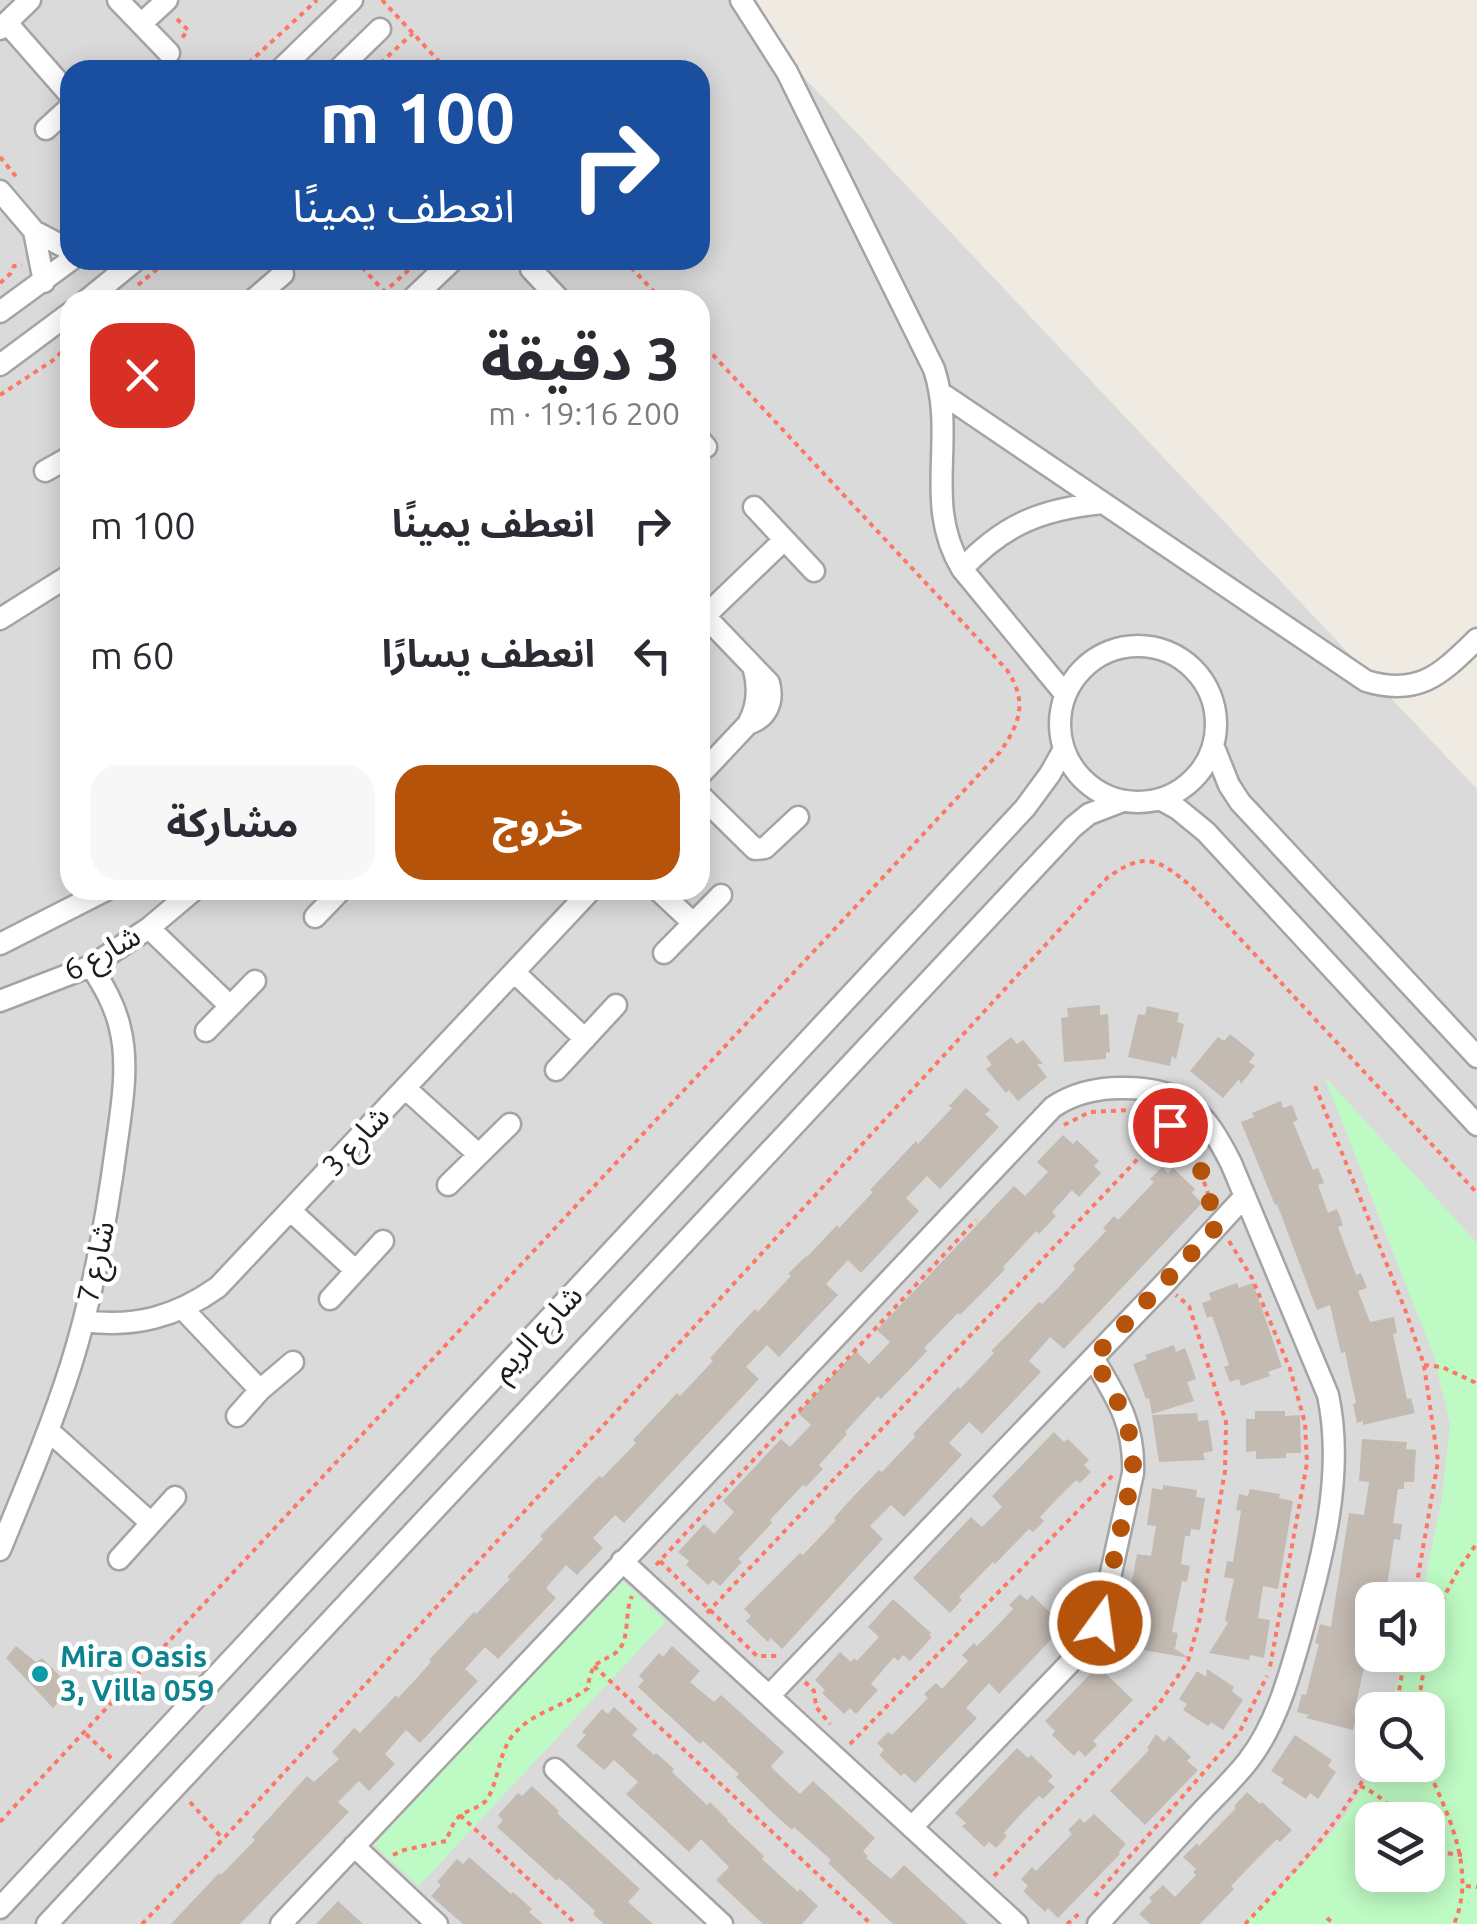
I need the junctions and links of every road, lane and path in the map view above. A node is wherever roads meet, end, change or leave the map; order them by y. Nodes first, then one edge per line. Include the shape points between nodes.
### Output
1 (30, 0) edge
2 (118, 0) edge
3 (318, 0) edge
4 (352, 0) edge
5 (382, 0) edge
6 (740, 0) edge
7 (165, 2) edge
8 (141, 24) junction
9 (3, 26) edge
10 (380, 29) dead end
11 (413, 33) junction
12 (169, 53) joint
13 (253, 60) edge
14 (290, 60) edge
15 (348, 60) edge
16 (384, 60) edge
17 (438, 60) edge
18 (60, 85) edge
19 (60, 116) edge
20 (46, 129) dead end
21 (0, 191) edge
22 (34, 231) junction
23 (60, 246) edge
24 (19, 260) dead end
25 (60, 265) edge
26 (14, 266) junction
27 (125, 270) edge
28 (363, 270) edge
29 (409, 270) edge
30 (443, 270) edge
31 (532, 270) edge
32 (634, 270) edge
33 (43, 272) junction
34 (283, 274) dead end
35 (0, 282) edge
36 (140, 286) dead end
37 (104, 290) edge
38 (137, 290) edge
39 (265, 290) edge
40 (382, 290) edge
41 (386, 290) edge
42 (422, 290) edge
43 (551, 290) edge
44 (652, 290) edge
45 (0, 312) edge
46 (60, 323) edge
47 (710, 352) edge
48 (60, 353) edge
49 (0, 365) edge
50 (941, 394) junction
51 (0, 396) edge
52 (60, 462) edge
53 (45, 471) dead end
54 (1102, 503) junction
55 (754, 506) dead end
56 (784, 540) junction
57 (962, 569) junction
58 (814, 571) dead end
59 (60, 581) edge
60 (710, 606) edge
61 (0, 619) edge
62 (710, 622) edge
63 (1477, 639) edge
64 (1066, 694) junction
65 (1213, 745) junction
66 (1064, 749) junction
67 (710, 764) edge
68 (1160, 799) junction
69 (1123, 801) junction
70 (710, 805) edge
71 (798, 817) dead end
72 (721, 894) dead end
73 (86, 900) edge
74 (176, 900) edge
75 (332, 900) edge
76 (582, 900) edge
77 (669, 900) edge
78 (315, 918) dead end
79 (692, 922) junction
80 (149, 928) junction
81 (0, 944) edge
82 (664, 953) dead end
83 (91, 966) junction
84 (514, 972) junction
85 (255, 980) dead end
86 (0, 1001) edge
87 (616, 1005) dead end
88 (230, 1006) junction
89 (206, 1032) dead end
90 (585, 1039) junction
91 (1477, 1057) edge
92 (556, 1070) dead end
93 (1315, 1086) dead end
94 (405, 1088) junction
95 (1189, 1105) junction
96 (510, 1124) dead end
97 (1477, 1124) edge
98 (1170, 1125) junction
99 (1063, 1126) dead end
100 (478, 1154) junction
101 (448, 1186) dead end
102 (1477, 1192) edge
103 (1244, 1197) junction
104 (291, 1212) junction
105 (982, 1213) dead end
106 (1220, 1223) junction
107 (383, 1241) dead end
108 (355, 1270) junction
109 (1164, 1284) junction
110 (330, 1299) dead end
111 (183, 1309) junction
112 (84, 1322) junction
113 (1093, 1358) junction
114 (293, 1362) dead end
115 (1424, 1365) junction
116 (1477, 1387) edge
117 (260, 1390) junction
118 (237, 1416) dead end
119 (49, 1431) junction
120 (1134, 1453) junction
121 (175, 1497) dead end
122 (152, 1523) junction
123 (1477, 1543) edge
124 (0, 1550) edge
125 (118, 1559) dead end
126 (622, 1561) junction
127 (660, 1561) junction
128 (642, 1580) junction
129 (1419, 1582) edge
130 (1445, 1595) edge
131 (709, 1610) junction
132 (693, 1627) junction
133 (594, 1666) junction
134 (794, 1671) junction
135 (769, 1696) junction
136 (838, 1732) dead end
137 (85, 1733) junction
138 (837, 1758) junction
139 (115, 1762) dead end
140 (556, 1769) dead end
141 (1362, 1782) edge
142 (1433, 1782) edge
143 (1360, 1786) junction
144 (1386, 1802) edge
145 (460, 1816) junction
146 (0, 1822) edge
147 (912, 1828) junction
148 (354, 1846) junction
149 (1445, 1853) edge
150 (1464, 1855) junction
151 (378, 1869) junction
152 (1466, 1886) junction
153 (1477, 1887) edge
154 (981, 1890) junction
155 (0, 1908) edge
156 (1326, 1918) dead end
157 (47, 1924) edge
158 (142, 1924) edge
159 (282, 1924) edge
160 (437, 1924) edge
161 (576, 1924) edge
162 (722, 1924) edge
163 (871, 1924) edge
164 (1018, 1924) edge
165 (1067, 1924) edge
166 (1098, 1924) edge
167 (1245, 1924) edge
168 (1334, 1924) edge
169 (1454, 1924) edge

1 - 9 street
2 - 8 street
3 - 13 path
4 - 14 street
5 - 11 path
6 - 50 street via 786,72
7 - 8 street
7 - 12 path via 188,30
8 - 12 street
9 - 18 street
10 - 15 street
11 - 16 path
11 - 17 path
19 - 20 street
21 - 22 street
22 - 23 street
22 - 33 street
24 - 26 path
25 - 33 street
26 - 33 path
26 - 35 path
27 - 37 street
28 - 40 path
29 - 41 path
30 - 42 street
31 - 43 street
32 - 44 path
33 - 45 street
34 - 39 street
36 - 38 path
46 - 49 street
47 - 137 path via 1007,670 1019,697 1014,732
48 - 51 path
50 - 54 street
50 - 57 street via 940,504 946,538
52 - 53 street
54 - 57 street via 1024,520
54 - 63 street via 1366,680 1420,684
55 - 56 street
56 - 58 street
56 - 60 street
57 - 64 street
59 - 61 street
62 - 67 street via 753,668 757,696 748,724
64 - 65 street via 1076,675 1120,648 1171,653 1208,689 1216,713
64 - 66 street via 1059,723
65 - 68 street via 1193,780
65 - 91 street via 1240,802
66 - 69 street via 1086,783
66 - 155 street, شارع الريم via 1000,835
68 - 69 street
68 - 97 street via 1206,832
69 - 157 street, شارع الريم via 1073,827
70 - 71 street via 755,849 765,848
72 - 79 street
73 - 81 street
74 - 80 street, شارع 6
75 - 78 street
76 - 84 street, شارع 3
77 - 79 street
79 - 82 street
80 - 83 street, شارع 6
80 - 88 street
83 - 86 street, شارع 6
83 - 112 street, شارع 7 via 121,1029 124,1069 107,1215
84 - 90 street
84 - 94 street, شارع 3
85 - 88 street
87 - 90 street
88 - 89 street
90 - 92 street
93 - 115 path
94 - 100 street
94 - 104 street, شارع 3
95 - 98 path
95 - 103 street via 1214,1130
95 - 126 street via 1153,1089 1123,1088 1076,1094 1053,1107
96 - 100 street
98 - 99 path via 1134,1110 1090,1112
98 - 106 path via 1193,1148
98 - 131 path
100 - 101 street
102 - 158 path via 1192,886 1164,864 1140,860 1124,866
103 - 106 street
103 - 166 street via 1328,1395 1334,1450 1326,1531 1289,1677 1250,1759
104 - 108 street
104 - 111 street, شارع 3 via 218,1287
105 - 127 path
106 - 109 street
106 - 165 path via 1252,1278 1305,1423 1307,1464 1269,1672 1240,1731
107 - 108 street
108 - 110 street
109 - 113 street
109 - 154 path via 1188,1306 1226,1422 1226,1472 1188,1660 1159,1704
111 - 112 street, شارع 3 via 144,1322
111 - 117 street
112 - 119 street, شارع 7
113 - 120 street via 1122,1406
113 - 134 street
114 - 117 street
115 - 116 path via 1442,1367
115 - 129 path via 1438,1461
117 - 118 street
119 - 122 street
119 - 124 street, شارع 7
120 - 138 path
120 - 147 street via 1100,1623
121 - 122 street
122 - 125 street
123 - 130 path
126 - 128 street
126 - 148 street
127 - 128 path
127 - 131 path
128 - 132 street
128 - 133 path via 627,1608 624,1642
131 - 132 path
131 - 134 path via 757,1656 778,1656
132 - 135 street
133 - 145 path via 588,1688 528,1720 509,1741 488,1798
133 - 163 path
134 - 135 street
134 - 136 path
135 - 138 street
137 - 139 path
137 - 146 path
138 - 147 street
140 - 162 street
141 - 143 path
142 - 150 path
143 - 144 path
143 - 167 path via 1292,1876
145 - 151 path via 446,1841 394,1854
145 - 161 path
147 - 154 street
148 - 151 street
148 - 159 street
149 - 150 path
150 - 152 path
151 - 160 street
152 - 153 path
152 - 169 path
154 - 164 street
156 - 168 path

